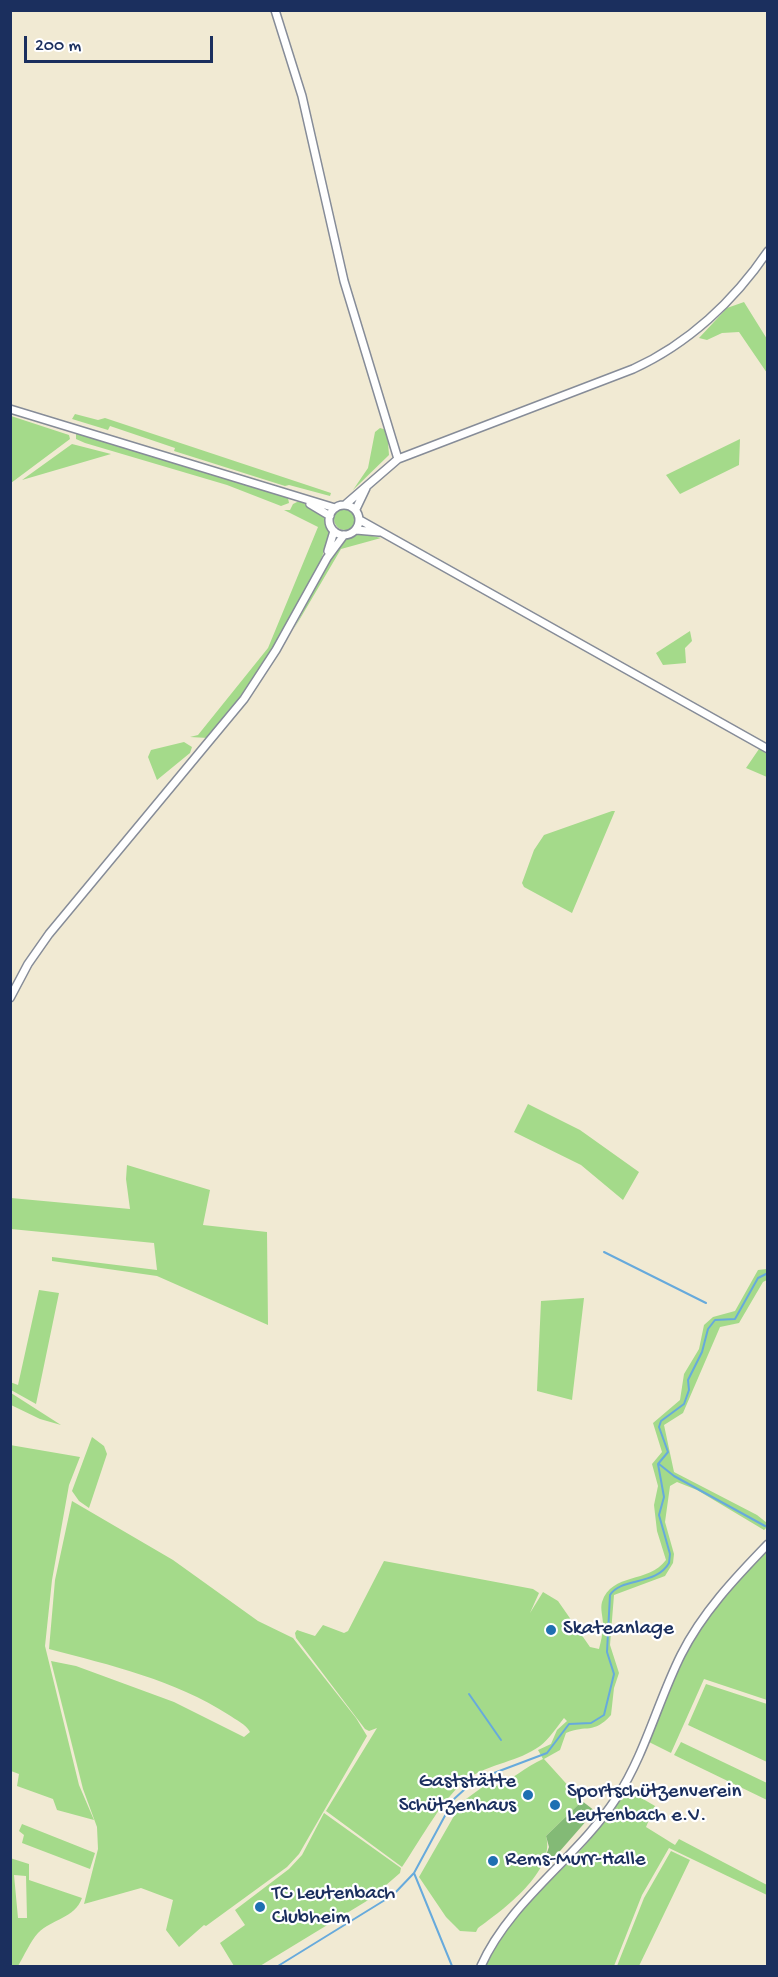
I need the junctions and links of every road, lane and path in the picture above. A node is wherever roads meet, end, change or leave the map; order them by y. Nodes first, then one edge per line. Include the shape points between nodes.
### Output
1 (275, 10) edge
2 (768, 251) edge
3 (10, 409) edge
4 (398, 459) junction
5 (369, 483) junction
6 (303, 500) junction
7 (346, 504) junction
8 (335, 508) junction
9 (356, 509) junction
10 (330, 516) junction
11 (360, 520) junction
12 (356, 530) junction
13 (334, 531) junction
14 (381, 533) junction
15 (344, 535) junction
16 (327, 558) junction
17 (768, 749) edge
18 (10, 998) edge
19 (768, 1544) edge
20 (481, 1966) edge

1 - 4 main road via 302,96 345,281
2 - 4 main road via 711,316 677,345 648,362
3 - 6 main road
4 - 5 main road
5 - 7 main road
5 - 9 main road
6 - 8 main road
6 - 10 main road
7 - 8 main road
7 - 9 main road
8 - 10 main road
9 - 11 main road
10 - 13 main road
11 - 12 main road
11 - 14 main road
12 - 14 main road
12 - 15 main road
13 - 15 main road
13 - 16 main road
14 - 17 main road
15 - 16 main road
16 - 18 main road via 244,699 49,934
19 - 20 main road via 728,1587 688,1641 626,1783 601,1820 496,1936

